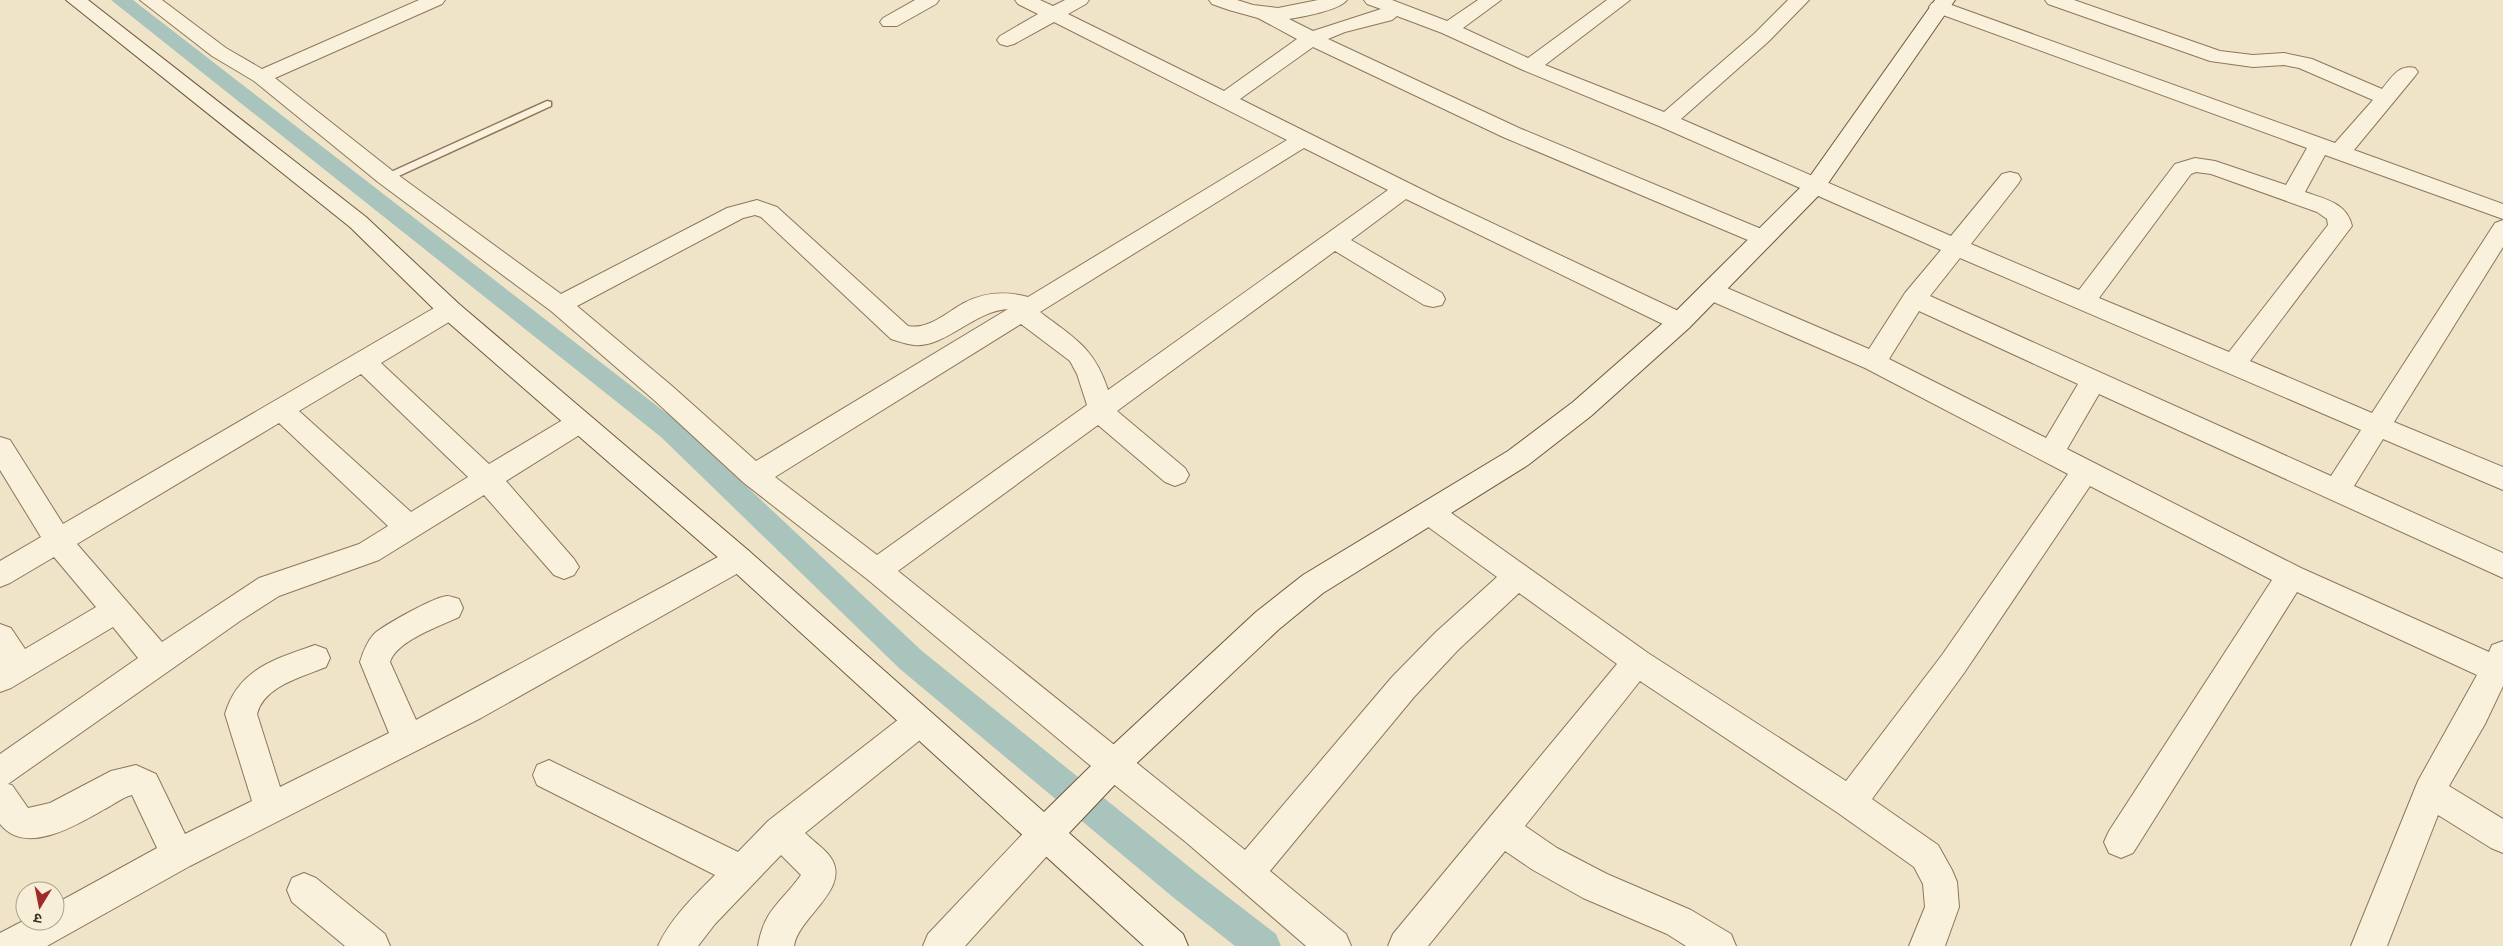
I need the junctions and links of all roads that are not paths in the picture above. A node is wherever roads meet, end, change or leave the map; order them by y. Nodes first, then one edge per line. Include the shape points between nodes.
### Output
1 (76, 0) edge
2 (150, 0) edge
3 (435, 0) edge
4 (929, 0) edge
5 (1025, 0) edge
6 (1079, 0) edge
7 (1219, 0) edge
8 (1336, 0) edge
9 (1491, 0) edge
10 (1620, 0) edge
11 (1799, 0) edge
12 (2055, 0) edge
13 (1384, 4) edge
14 (1942, 4) edge
15 (1055, 14) junction
16 (1265, 14) junction
17 (890, 22) dead end
18 (1449, 29) junction
19 (1311, 39) junction
20 (1007, 40) dead end
21 (1530, 66) junction
22 (2408, 72) dead end
23 (261, 77) junction
24 (2386, 98) junction
25 (1225, 100) junction
26 (547, 104) dead end
27 (1667, 121) junction
28 (1304, 139) junction
29 (2330, 148) junction
30 (386, 177) junction
31 (2010, 179) dead end
32 (1814, 187) junction
33 (1405, 189) junction
34 (2291, 196) junction
35 (2503, 212) edge
36 (2503, 228) edge
37 (1764, 238) junction
38 (1334, 240) junction
39 (1956, 246) junction
40 (1711, 290) junction
41 (1433, 299) dead end
42 (1914, 299) junction
43 (2085, 300) junction
44 (560, 305) junction
45 (1027, 309) junction
46 (450, 310) junction
47 (1680, 322) junction
48 (363, 361) junction
49 (1874, 362) junction
50 (2234, 364) junction
51 (2093, 381) junction
52 (1101, 409) junction
53 (281, 410) junction
54 (580, 422) junction
55 (2378, 428) junction
56 (0, 447) edge
57 (2051, 453) junction
58 (2086, 470) junction
59 (1175, 474) dead end
60 (754, 476) junction
61 (487, 479) junction
62 (2503, 479) edge
63 (2337, 490) junction
64 (1430, 513) junction
65 (408, 527) junction
66 (58, 541) junction
67 (739, 559) junction
68 (2503, 566) edge
69 (564, 567) dead end
70 (877, 571) junction
71 (0, 574) edge
72 (2291, 576) junction
73 (1517, 577) junction
74 (448, 608) dead end
75 (116, 610) junction
76 (0, 637) edge
77 (315, 658) dead end
78 (159, 661) junction
79 (1637, 662) junction
80 (2501, 666) edge
81 (10, 673) edge
82 (919, 722) junction
83 (408, 739) junction
84 (1109, 768) junction
85 (0, 772) edge
86 (549, 775) dead end
87 (2430, 792) junction
88 (0, 796) edge
89 (1850, 802) junction
90 (271, 810) junction
91 (1052, 826) junction
92 (1500, 828) junction
93 (780, 832) junction
94 (2503, 837) edge
95 (2121, 842) dead end
96 (178, 855) junction
97 (741, 870) junction
98 (1247, 873) junction
99 (304, 890) dead end
100 (12, 946) edge
101 (372, 946) edge
102 (676, 946) edge
103 (776, 946) edge
104 (941, 946) edge
105 (1170, 946) edge
106 (1333, 946) edge
107 (1406, 946) edge
108 (1718, 946) edge
109 (1927, 946) edge
110 (2369, 946) edge

1 - 46 street via 358,222
2 - 23 street via 219,52
3 - 23 street
4 - 17 street
5 - 15 street
6 - 15 street
7 - 16 street
8 - 16 street via 1292,14
9 - 18 street
10 - 21 street
11 - 27 street
12 - 24 street via 2217,57 2237,61 2284,59 2305,63
13 - 18 street
13 - 19 street via 1384,16
14 - 29 street
14 - 32 street
15 - 20 street
15 - 25 street
16 - 19 street
18 - 21 street
19 - 25 street
19 - 37 street via 1448,106
21 - 27 street
22 - 24 street
23 - 30 street
24 - 29 street
25 - 28 street
26 - 30 lane
27 - 32 street
28 - 33 street
28 - 45 street
29 - 34 street
29 - 35 street
30 - 44 street
31 - 39 street
32 - 37 street
32 - 39 street
33 - 38 street
33 - 47 street
34 - 43 street via 2215,168 2195,165 2183,169
34 - 50 street via 2325,207 2338,216 2340,226
36 - 55 street
37 - 40 street
38 - 41 street
38 - 52 street
39 - 42 street
39 - 43 street
40 - 47 street
40 - 49 street
42 - 49 street
42 - 51 street
43 - 50 street
44 - 45 street via 735,213 757,208 769,212 900,333 909,337 929,334 983,303 1012,299
44 - 60 street
45 - 52 street via 1079,355 1090,374
45 - 60 street
46 - 48 street
46 - 54 street
47 - 64 street via 1582,409 1518,458
48 - 53 street
48 - 61 street
49 - 57 street
50 - 55 street
51 - 57 street
51 - 63 street
52 - 59 street via 1109,421
52 - 70 street
53 - 65 street
53 - 66 street
54 - 61 street
54 - 67 street
55 - 62 street
55 - 63 street
56 - 66 street
57 - 58 street
58 - 72 street
58 - 89 street via 1953,664
60 - 70 street
61 - 65 street
61 - 69 street
63 - 68 street
64 - 73 street
64 - 84 street via 1352,558 1305,590 1267,621
65 - 78 street via 369,552 270,587
66 - 71 street
66 - 75 street
67 - 82 street
67 - 83 street
70 - 84 street
72 - 80 street
72 - 95 street
73 - 79 street
73 - 98 street via 1447,641 1403,687
74 - 83 street via 391,637 375,655 375,662
75 - 78 street
75 - 81 street
76 - 81 street
77 - 90 street via 261,683 249,691 242,702 241,714
78 - 85 street
79 - 89 street
79 - 92 street
80 - 87 street
82 - 91 street
82 - 93 street
83 - 90 street
84 - 91 street
84 - 98 street
86 - 97 street
87 - 94 street
87 - 110 street
88 - 96 street via 18,821 28,825 45,822 123,782 136,780 144,785
89 - 109 street via 1926,856 1940,882 1942,907
90 - 96 street
91 - 104 street
91 - 105 street
92 - 107 street
92 - 108 street via 1595,886 1679,922
93 - 97 street
93 - 103 street via 818,867 818,879 782,925
96 - 100 street
97 - 102 street
98 - 106 street
99 - 101 street

